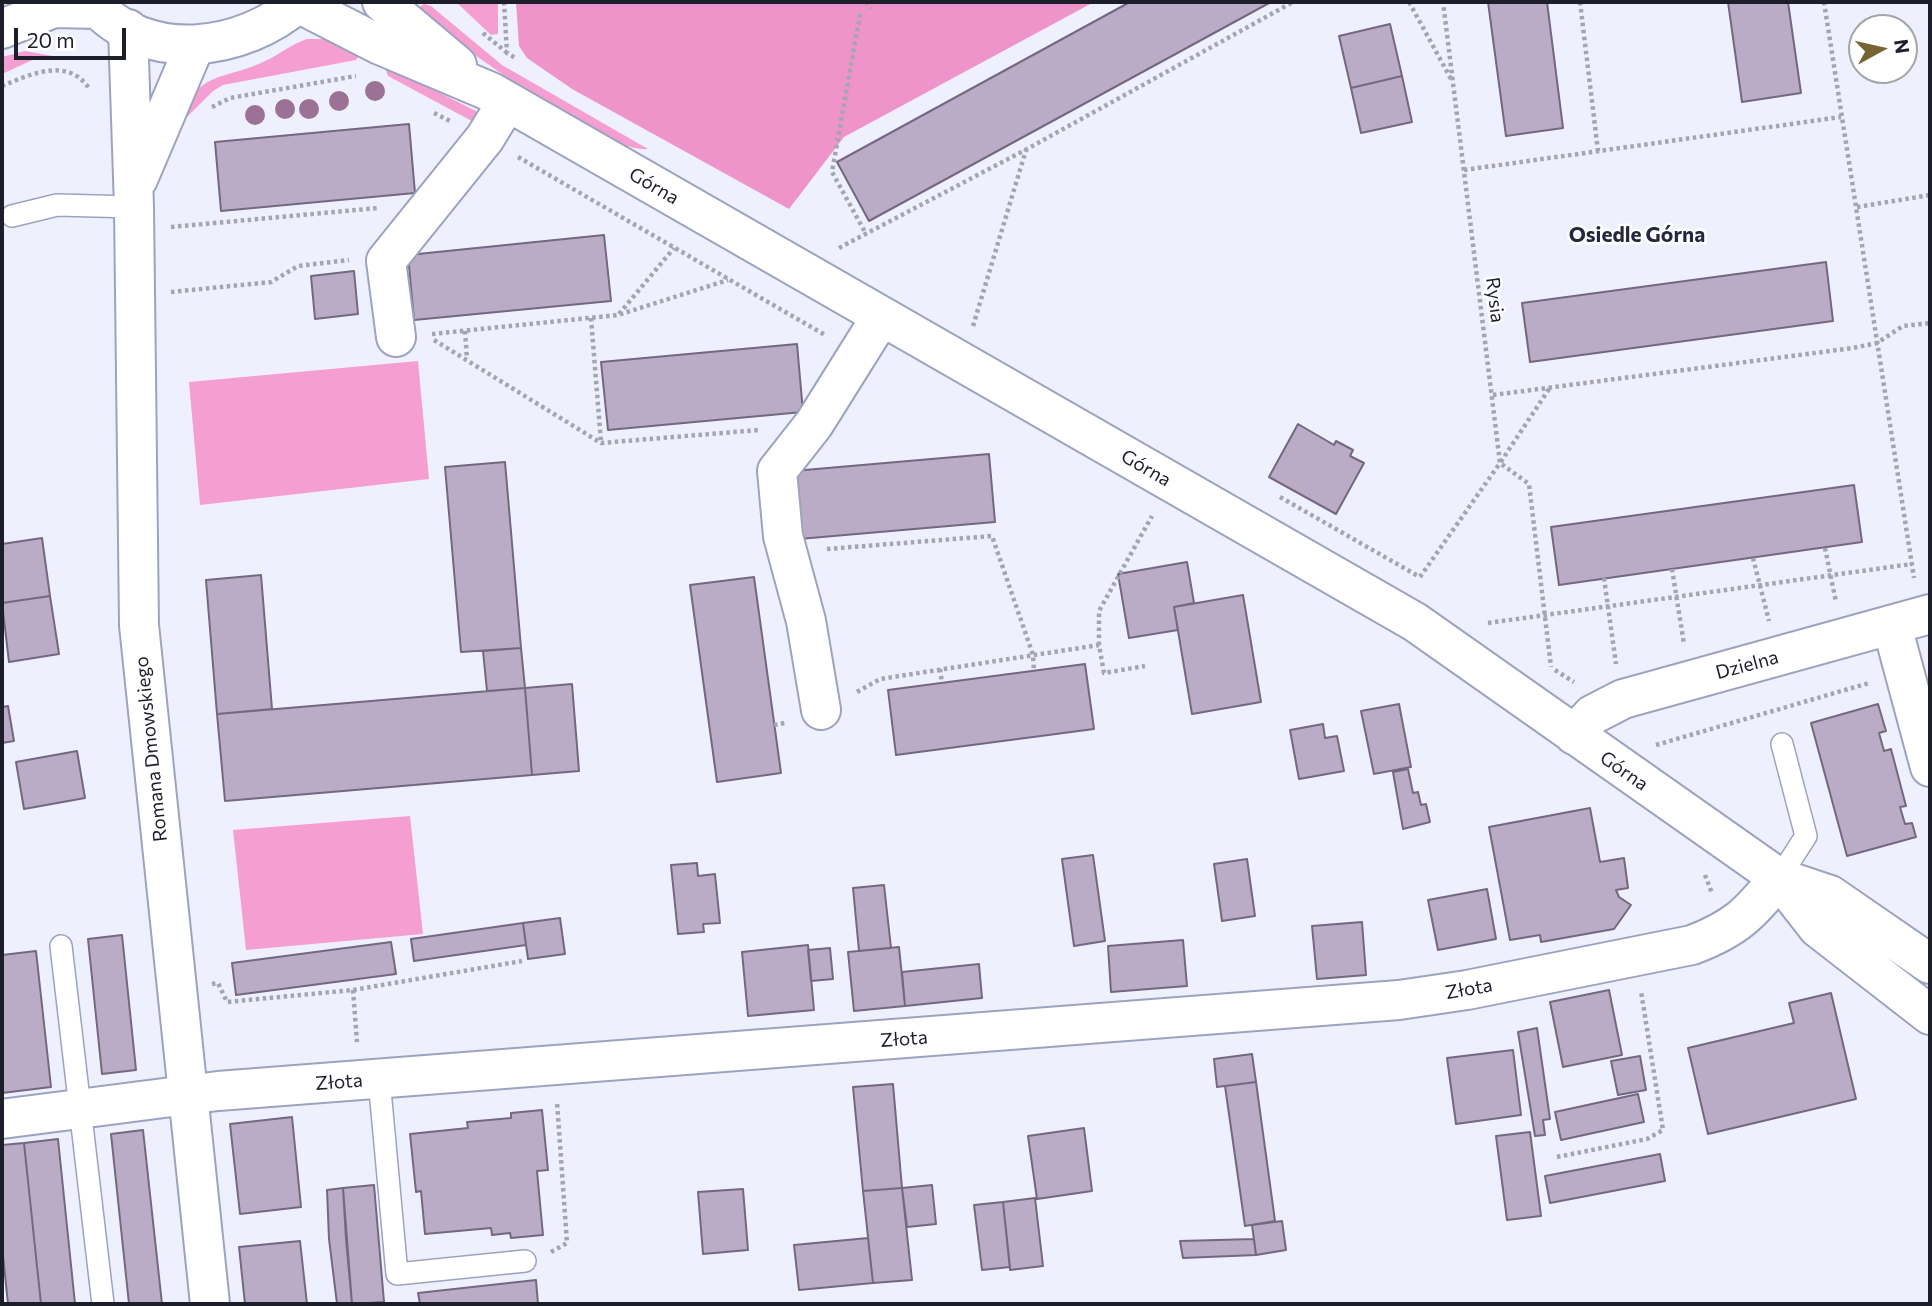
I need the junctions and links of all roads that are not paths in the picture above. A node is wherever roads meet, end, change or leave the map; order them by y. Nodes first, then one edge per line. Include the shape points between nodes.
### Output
1 (298, 2) edge
2 (382, 2) edge
3 (106, 13) edge
4 (2, 29) edge
5 (195, 45) junction
6 (499, 97) junction
7 (134, 199) junction
8 (12, 216) dead end
9 (881, 317) junction
10 (396, 337) dead end
11 (1926, 597) edge
12 (1892, 626) junction
13 (821, 710) road end
14 (1574, 735) junction
15 (1783, 744) dead end
16 (1930, 766) edge
17 (1779, 878) junction
18 (61, 946) dead end
19 (1930, 964) edge
20 (1930, 1015) edge
21 (368, 1066) junction
22 (187, 1095) junction
23 (80, 1109) junction
24 (2, 1119) edge
25 (525, 1261) road end
26 (103, 1304) edge
27 (210, 1304) edge

1 - 5 street via 281,18 250,34
1 - 6 street, Górna via 380,45
2 - 6 street, Górna
3 - 4 street via 54,8
3 - 5 street via 160,41
3 - 7 street, Romana Dmowskiego
5 - 7 street, Romana Dmowskiego
6 - 9 street, Górna
6 - 10 street via 485,138 386,261
7 - 8 lane via 57,205
7 - 22 street, Romana Dmowskiego via 139,625
9 - 13 street via 814,424 777,471 787,552 806,621
9 - 14 street, Górna via 1415,622
11 - 12 street, Dzielna
12 - 14 street, Dzielna via 1623,699 1592,715
12 - 16 street
14 - 17 street, Górna
15 - 17 lane via 1806,836
17 - 19 street, Górna via 1830,895
17 - 20 street, Górna via 1818,928
17 - 21 street, Złota via 1748,915 1720,934 1692,944 1399,1000
18 - 23 lane
21 - 22 street, Złota
21 - 25 lane via 397,1274
22 - 23 street, Złota
22 - 27 street, Romana Dmowskiego
23 - 24 street, Złota
23 - 26 lane

